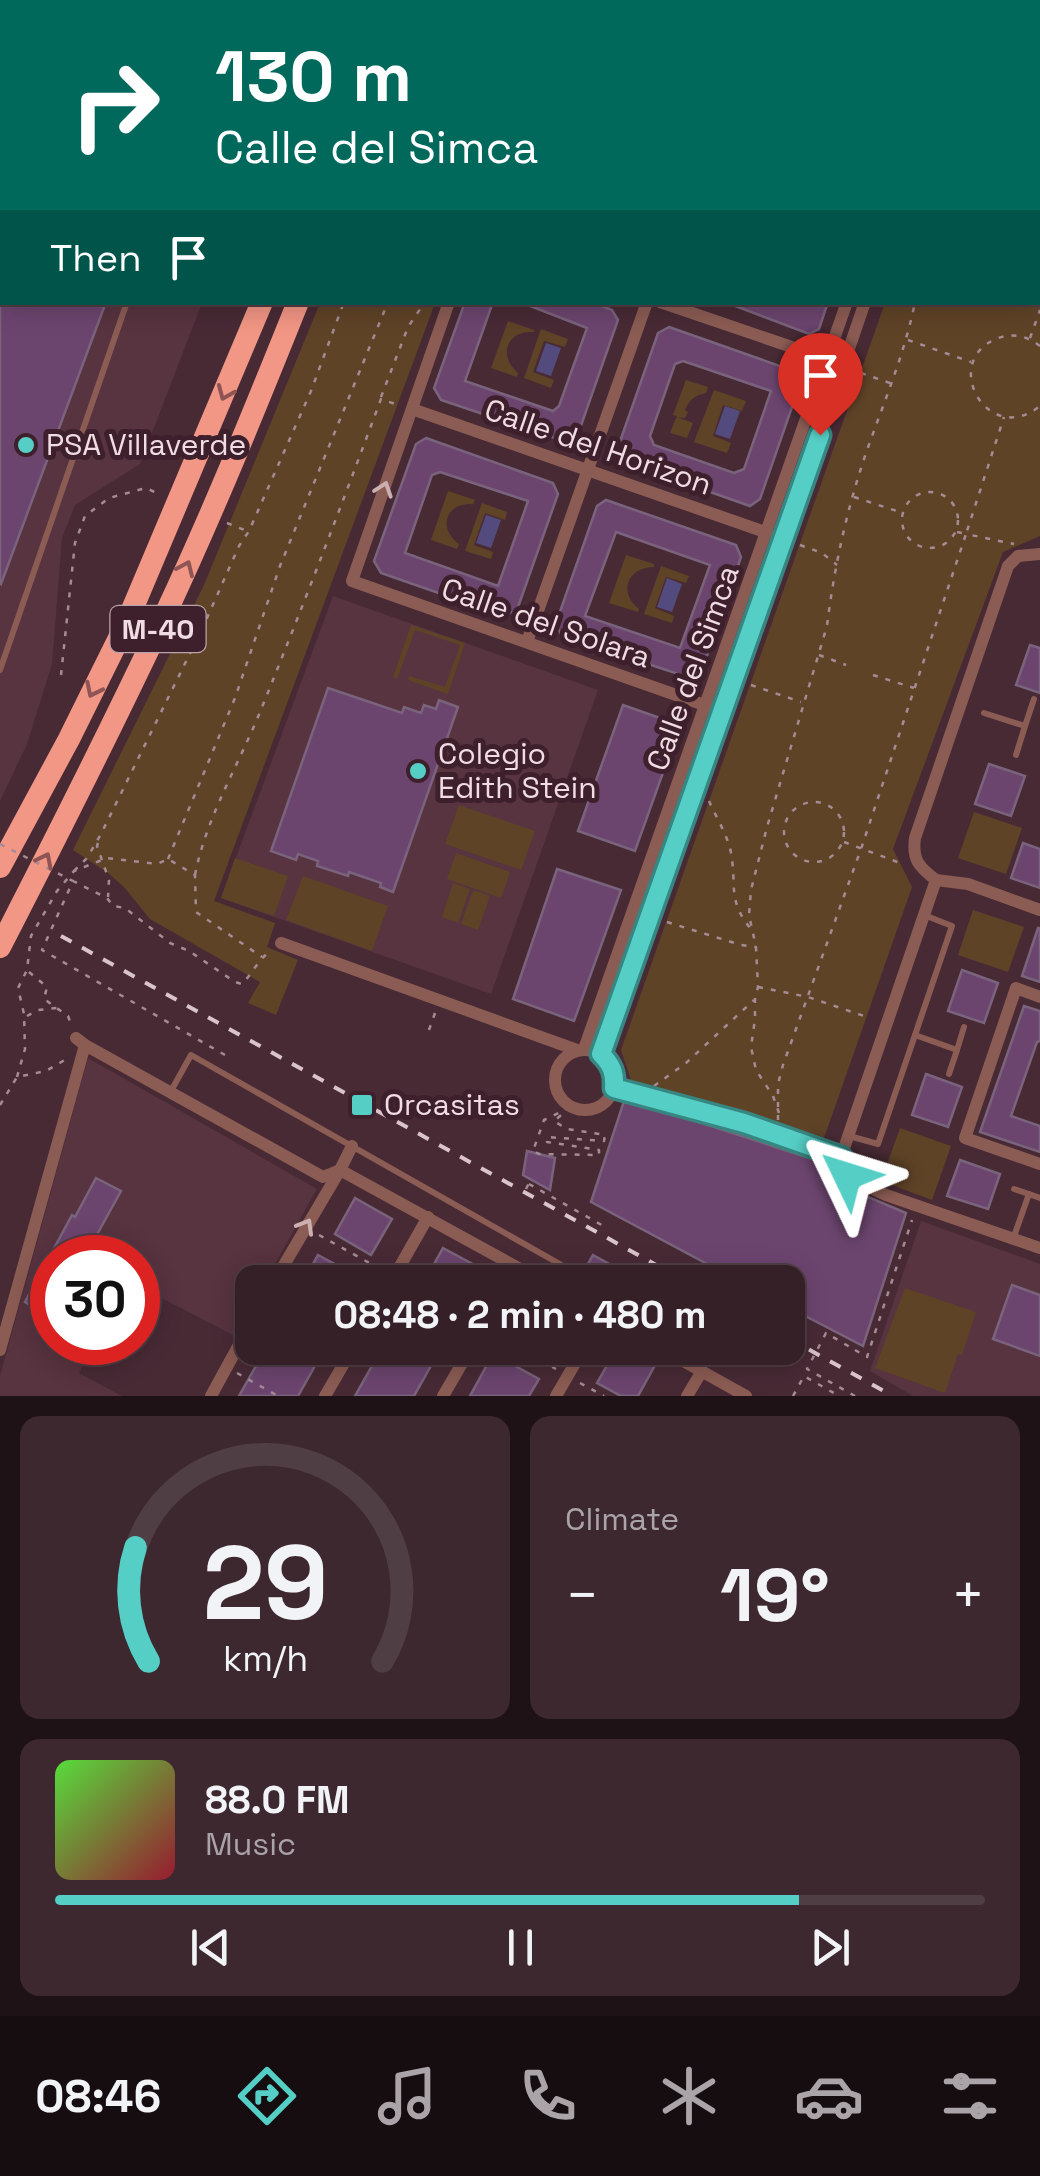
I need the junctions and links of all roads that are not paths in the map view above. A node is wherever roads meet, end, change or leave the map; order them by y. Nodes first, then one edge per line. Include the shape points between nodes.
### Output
1 (127, 305) edge
2 (261, 305) edge
3 (297, 305) edge
4 (448, 305) edge
5 (646, 305) edge
6 (669, 305) edge
7 (846, 305) edge
8 (864, 305) edge
9 (827, 359) junction
10 (412, 409) junction
11 (588, 470) junction
12 (768, 533) junction
13 (1040, 554) edge
14 (526, 642) junction
15 (0, 670) edge
16 (1034, 700) dead end
17 (706, 706) junction
18 (723, 711) junction
19 (984, 713) dead end
20 (1025, 726) junction
21 (1016, 755) dead end
22 (0, 867) edge
23 (936, 880) junction
24 (1040, 910) edge
25 (924, 915) junction
26 (281, 943) road end
27 (0, 947) edge
28 (1040, 997) edge
29 (964, 1027) dead end
30 (915, 1035) junction
31 (581, 1050) junction
32 (956, 1050) junction
33 (601, 1054) junction
34 (949, 1074) dead end
35 (614, 1088) junction
36 (171, 1091) junction
37 (848, 1136) junction
38 (352, 1146) junction
39 (841, 1157) junction
40 (1040, 1164) edge
41 (340, 1170) junction
42 (1014, 1188) dead end
43 (1029, 1194) junction
44 (1040, 1198) edge
45 (428, 1217) junction
46 (1013, 1239) junction
47 (1040, 1248) edge
48 (283, 1265) edge
49 (401, 1265) edge
50 (500, 1265) edge
51 (561, 1265) edge
52 (0, 1350) edge
53 (235, 1352) edge
54 (343, 1365) edge
55 (461, 1365) edge
56 (574, 1365) edge
57 (691, 1365) edge
58 (702, 1371) junction
59 (210, 1396) edge
60 (325, 1396) edge
61 (444, 1396) edge
62 (556, 1396) edge
63 (687, 1396) edge
64 (746, 1396) edge

1 - 15 lane
2 -> 22 highway, M-40 via 126,624
27 -> 3 highway, M-40 via 165,615
4 - 10 street
5 - 11 street
6 - 9 street
7 - 9 street, Calle del Simca
8 - 18 street, Calle del Simca
9 - 12 street, Calle del Simca
10 - 11 street, Calle del Horizon
14 -> 10 street, Calle del Solara via 352,582
11 - 12 street, Calle del Horizon
11 - 14 street
12 - 17 street, Calle del Simca
13 - 23 street via 1018,556 1008,566 915,838 917,861
14 - 17 street, Calle del Solara
16 - 20 lane
17 - 18 street, Calle del Solara
17 - 31 street, Calle del Simca
18 - 33 street, Calle del Simca
19 - 20 lane
20 - 21 lane
23 - 24 street via 968,884
23 - 25 street
25 - 30 lane via 952,926
25 - 37 street
26 - 31 street
28 - 40 street via 1016,988 965,1138
29 - 32 lane
30 - 32 lane
30 - 37 lane via 878,1144
31 - 33 street
31 - 35 street, Calle del Simca via 562,1059 555,1075 561,1099 592,1110
32 - 34 lane
33 - 35 street via 615,1075
35 - 39 street
36 - 38 lane via 191,1055
36 - 41 street via 323,1177
36 - 52 street via 80,1042
37 - 39 street
38 - 41 street
38 - 51 lane
39 - 46 street via 847,1176
41 - 45 street
48 -> 41 street
42 - 43 lane
43 - 44 lane
43 - 46 lane
45 - 49 street
45 - 50 street
46 - 47 street
53 - 59 street
54 - 60 street
55 - 61 street
56 - 62 street
57 - 58 street
58 - 63 street
58 - 64 street

